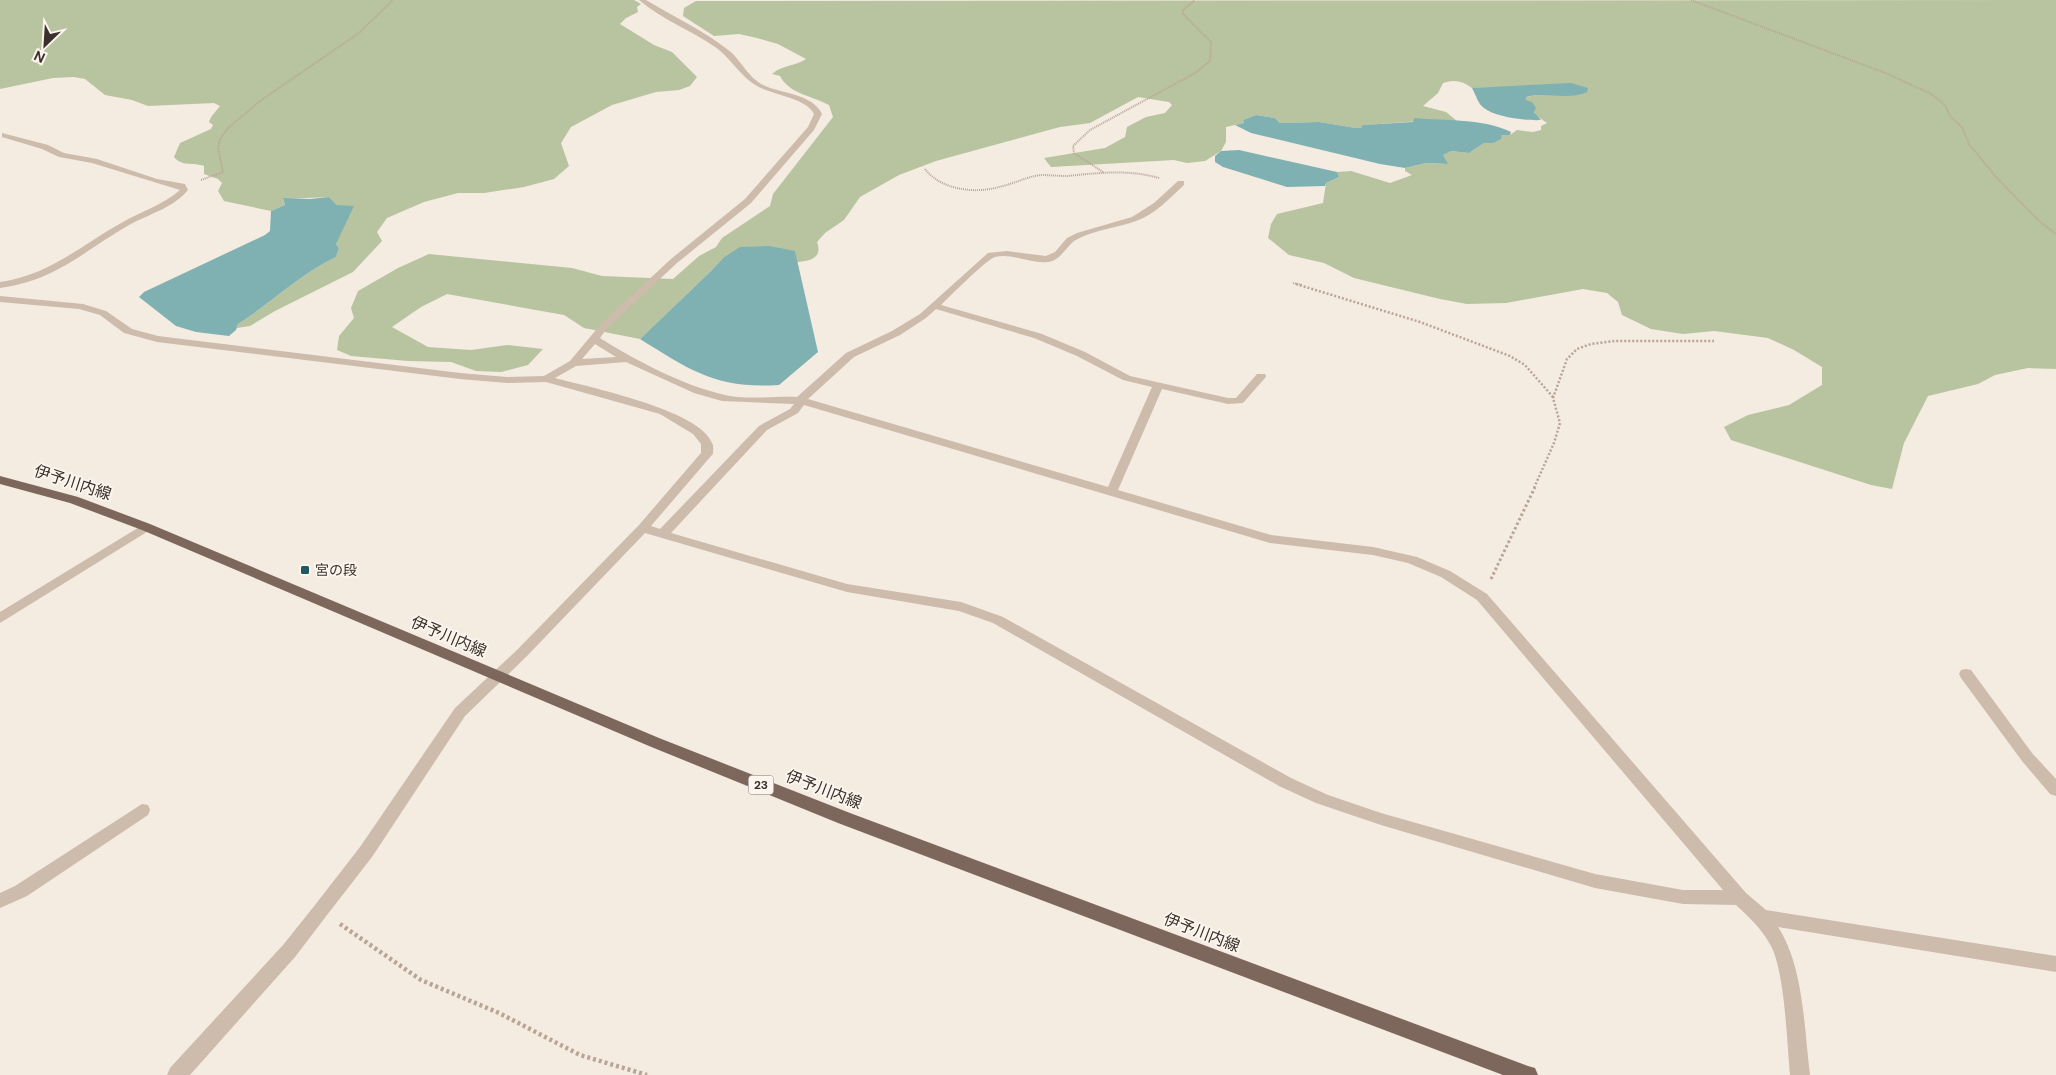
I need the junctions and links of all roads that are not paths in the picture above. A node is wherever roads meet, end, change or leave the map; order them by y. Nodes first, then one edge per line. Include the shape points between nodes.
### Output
1 (642, 0) edge
2 (5, 134) dead end
3 (1181, 183) road end
4 (0, 285) edge
5 (0, 300) edge
6 (935, 306) junction
7 (593, 338) junction
8 (627, 359) junction
9 (574, 363) junction
10 (1262, 376) dead end
11 (546, 378) junction
12 (1158, 386) junction
13 (800, 400) junction
14 (0, 480) edge
15 (1112, 491) junction
16 (146, 527) junction
17 (644, 528) junction
18 (663, 534) junction
19 (0, 618) edge
20 (1966, 674) dead end
21 (497, 677) junction
22 (2056, 790) edge
23 (142, 810) dead end
24 (1740, 898) junction
25 (0, 901) edge
26 (1762, 917) junction
27 (2056, 964) edge
28 (177, 1075) edge
29 (1528, 1075) edge
30 (1800, 1075) edge

1 - 7 street via 716,45 759,85 806,102 815,107 818,114 811,128 748,201 674,260
2 - 4 street via 62,155 182,186 184,190 171,201 126,223 51,272 22,282
3 - 6 street via 1169,196 1141,215 1080,235 1048,259 992,255
5 - 11 street via 92,308 103,312 128,331 157,339 460,376 507,380
6 - 12 street via 1038,336 1127,378
6 - 13 street via 896,333 850,355
7 - 8 street
7 - 9 street
8 - 9 street
8 - 13 street via 698,391 726,399
9 - 11 street
10 - 12 street via 1239,401
11 - 17 street via 664,412 696,432 707,444 707,454
12 - 15 street
13 - 15 street
13 - 18 street via 794,411 763,428
14 - 16 main road, 伊予川内線 / 23 via 74,500
15 - 24 street via 1270,539 1301,545 1368,550 1404,558 1432,567 1482,597
16 - 19 street
16 - 21 main road, 伊予川内線 / 23
17 - 18 street
17 - 21 street
18 - 24 street via 831,584 961,607 998,620 1285,782 1322,799 1390,822 1595,882 1683,897
20 - 22 street via 2027,757
21 - 28 street via 460,712 366,852 289,951
21 - 29 main road, 伊予川内線 / 23 via 844,818
23 - 25 street via 21,891
24 - 26 street
26 - 27 street
26 - 30 street via 1780,945 1789,979

